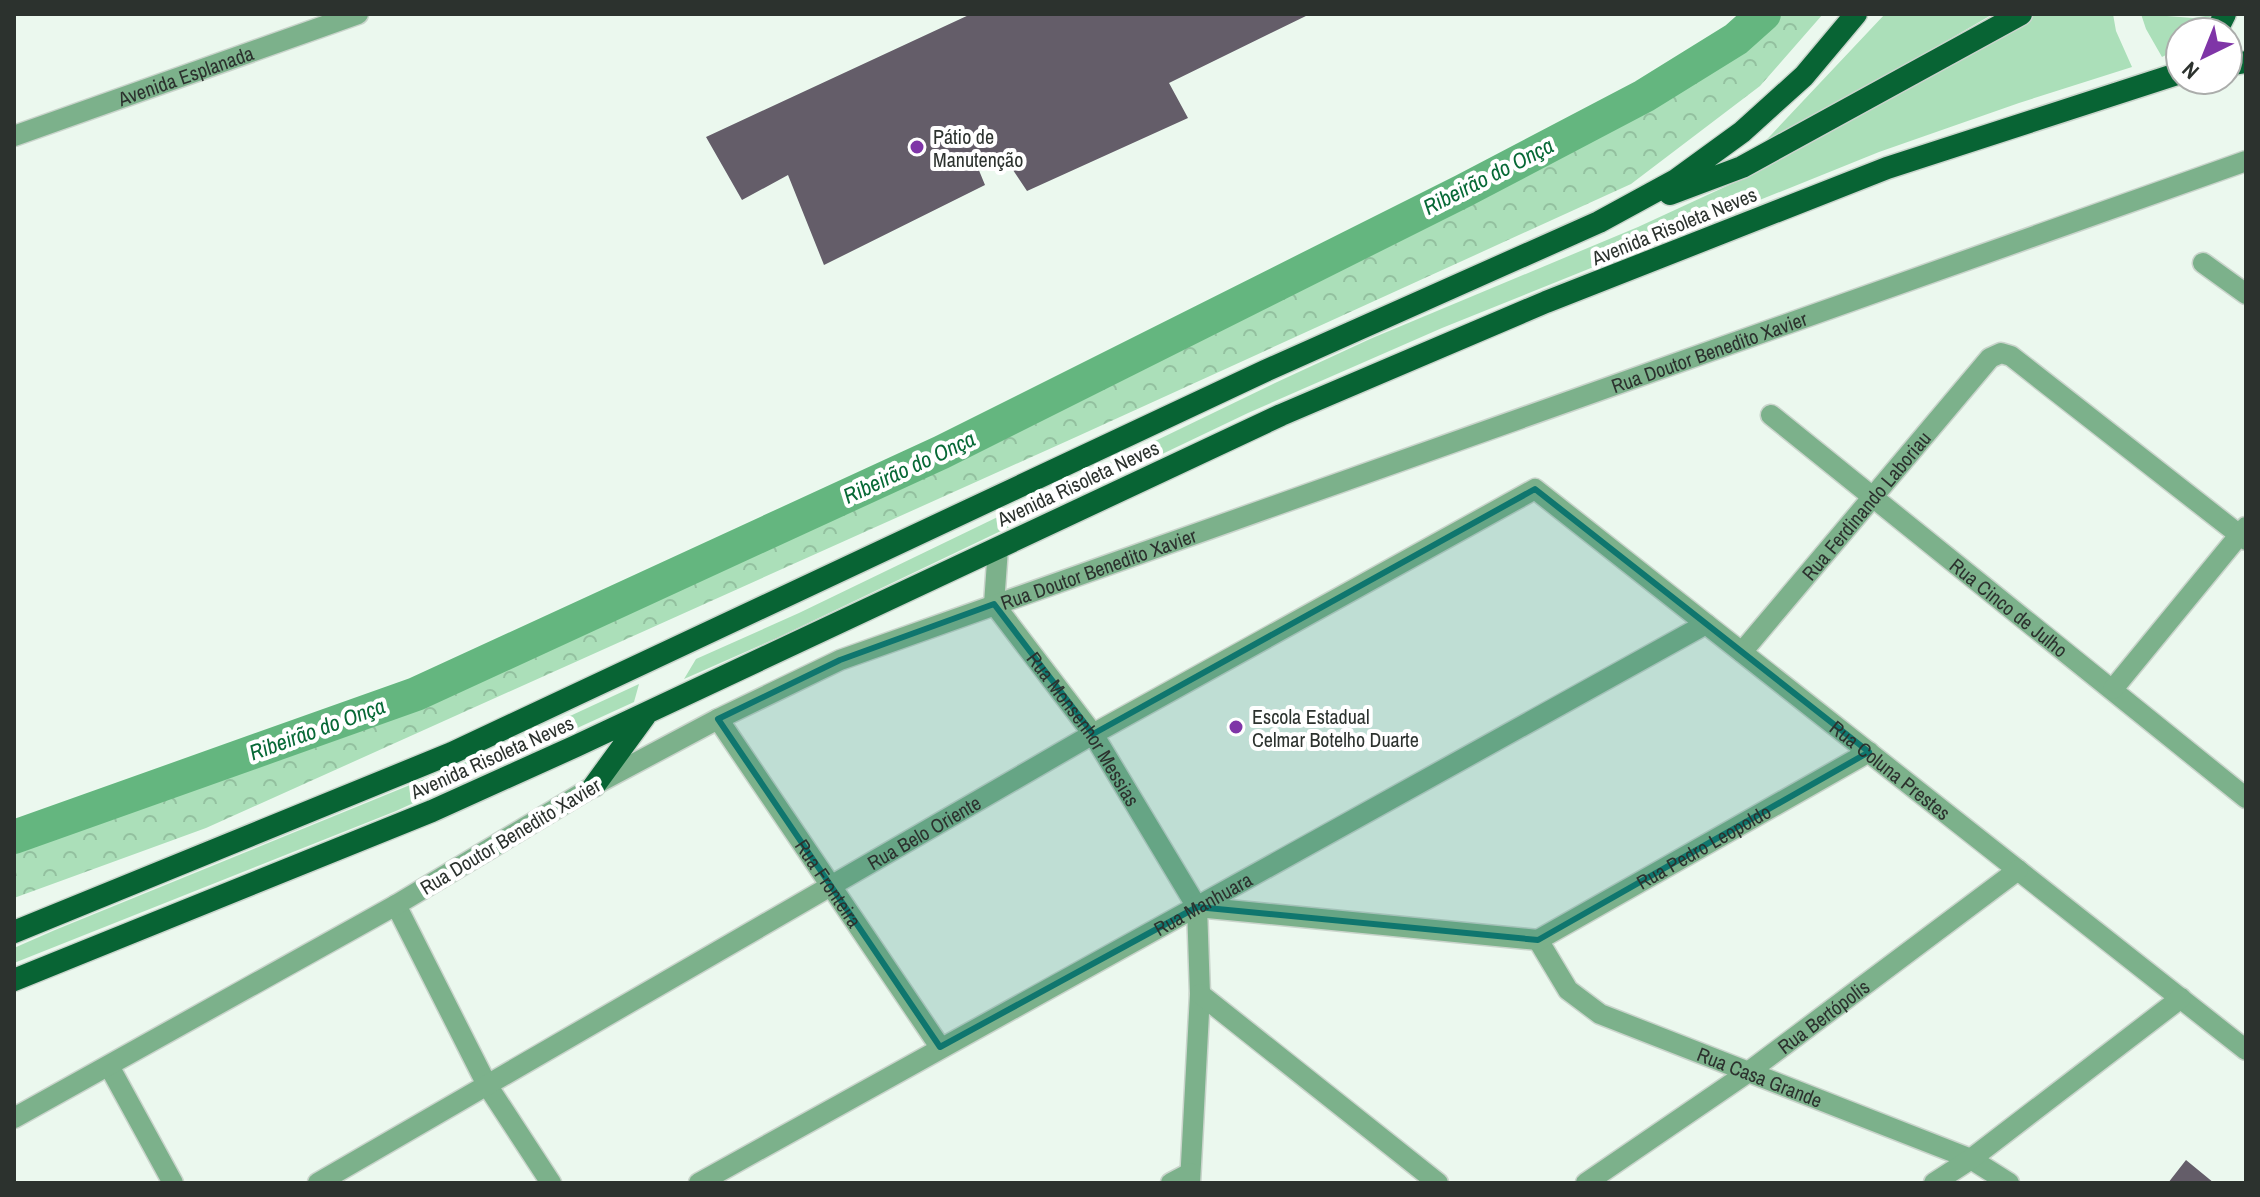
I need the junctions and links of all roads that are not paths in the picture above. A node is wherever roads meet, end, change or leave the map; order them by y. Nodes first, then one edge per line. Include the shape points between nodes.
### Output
1 (358, 14) edge
2 (1856, 14) edge
3 (2021, 14) edge
4 (2164, 78) edge
5 (14, 136) edge
6 (2246, 161) edge
7 (1599, 222) junction
8 (2203, 263) dead end
9 (2246, 294) edge
10 (1771, 415) dead end
11 (1535, 489) joint
12 (1873, 500) junction
13 (2244, 534) edge
14 (998, 548) junction
15 (994, 604) junction
16 (1706, 624) junction
17 (1742, 652) junction
18 (2113, 689) junction
19 (649, 712) junction
20 (718, 719) junction
21 (1093, 734) junction
22 (1869, 752) junction
23 (594, 786) junction
24 (2246, 798) edge
25 (2018, 870) junction
26 (830, 886) junction
27 (396, 905) junction
28 (1197, 907) junction
29 (14, 932) edge
30 (1538, 940) junction
31 (14, 980) edge
32 (1200, 994) junction
33 (2181, 998) junction
34 (940, 1047) junction
35 (2246, 1050) edge
36 (109, 1066) junction
37 (1747, 1073) junction
38 (487, 1085) junction
39 (14, 1118) edge
40 (1971, 1159) junction
41 (1190, 1178) edge
42 (173, 1183) edge
43 (318, 1183) edge
44 (551, 1183) edge
45 (699, 1183) edge
46 (1171, 1183) edge
47 (1438, 1183) edge
48 (1586, 1183) edge
49 (1934, 1183) edge
50 (2009, 1183) edge

1 - 5 street, Avenida Esplanada
2 - 7 highway, Avenida Risoleta Neves via 1804,76 1742,132 1676,180
3 - 7 highway via 1742,167
4 - 14 highway, Avenida Risoleta Neves via 1887,168 1546,302 1281,415
6 - 15 street, Rua Doutor Benedito Xavier
7 - 29 highway, Avenida Risoleta Neves via 1265,371 452,753
8 - 9 street
10 - 12 street, Rua Cinco de Julho
11 - 16 street, Rua Coluna Prestes
11 - 21 street, Rua Belo Oriente
12 - 13 street, Rua Ferdinando Laboriau via 1990,358 2001,353
12 - 17 street, Rua Ferdinando Laboriau
12 - 18 street, Rua Cinco de Julho
13 - 18 street
14 - 15 street
14 - 19 highway, Avenida Risoleta Neves
15 - 20 street, Rua Doutor Benedito Xavier via 840,660
15 - 21 street, Rua Monsenhor Messias
16 - 17 street, Rua Coluna Prestes
16 - 28 street, Rua Manhuara
17 - 22 street, Rua Coluna Prestes
18 - 24 street, Rua Cinco de Julho
19 - 23 highway
19 - 31 highway, Avenida Risoleta Neves via 432,811
20 - 23 street, Rua Doutor Benedito Xavier
20 - 26 street, Rua Fronteira
21 - 26 street, Rua Belo Oriente
21 - 28 street, Rua Monsenhor Messias
22 - 25 street, Rua Coluna Prestes
22 - 30 street, Rua Pedro Leopoldo
23 - 27 street, Rua Doutor Benedito Xavier
25 - 33 street, Rua Coluna Prestes
25 - 37 street, Rua Bertópolis
26 - 34 street, Rua Fronteira
26 - 38 street, Rua Belo Oriente
27 - 36 street, Rua Doutor Benedito Xavier
27 - 38 street
28 - 30 street
28 - 32 street
28 - 34 street, Rua Manhuara
30 - 37 street, Rua Casa Grande via 1568,990 1600,1014
32 - 41 street
32 - 47 street
33 - 35 street, Rua Coluna Prestes
33 - 40 street
34 - 45 street, Rua Manhuara
36 - 39 street, Rua Doutor Benedito Xavier
36 - 42 street
37 - 40 street, Rua Casa Grande
37 - 48 street, Rua Bertópolis
38 - 43 street, Rua Belo Oriente
38 - 44 street
40 - 49 street
40 - 50 street, Rua Casa Grande
41 - 46 street

